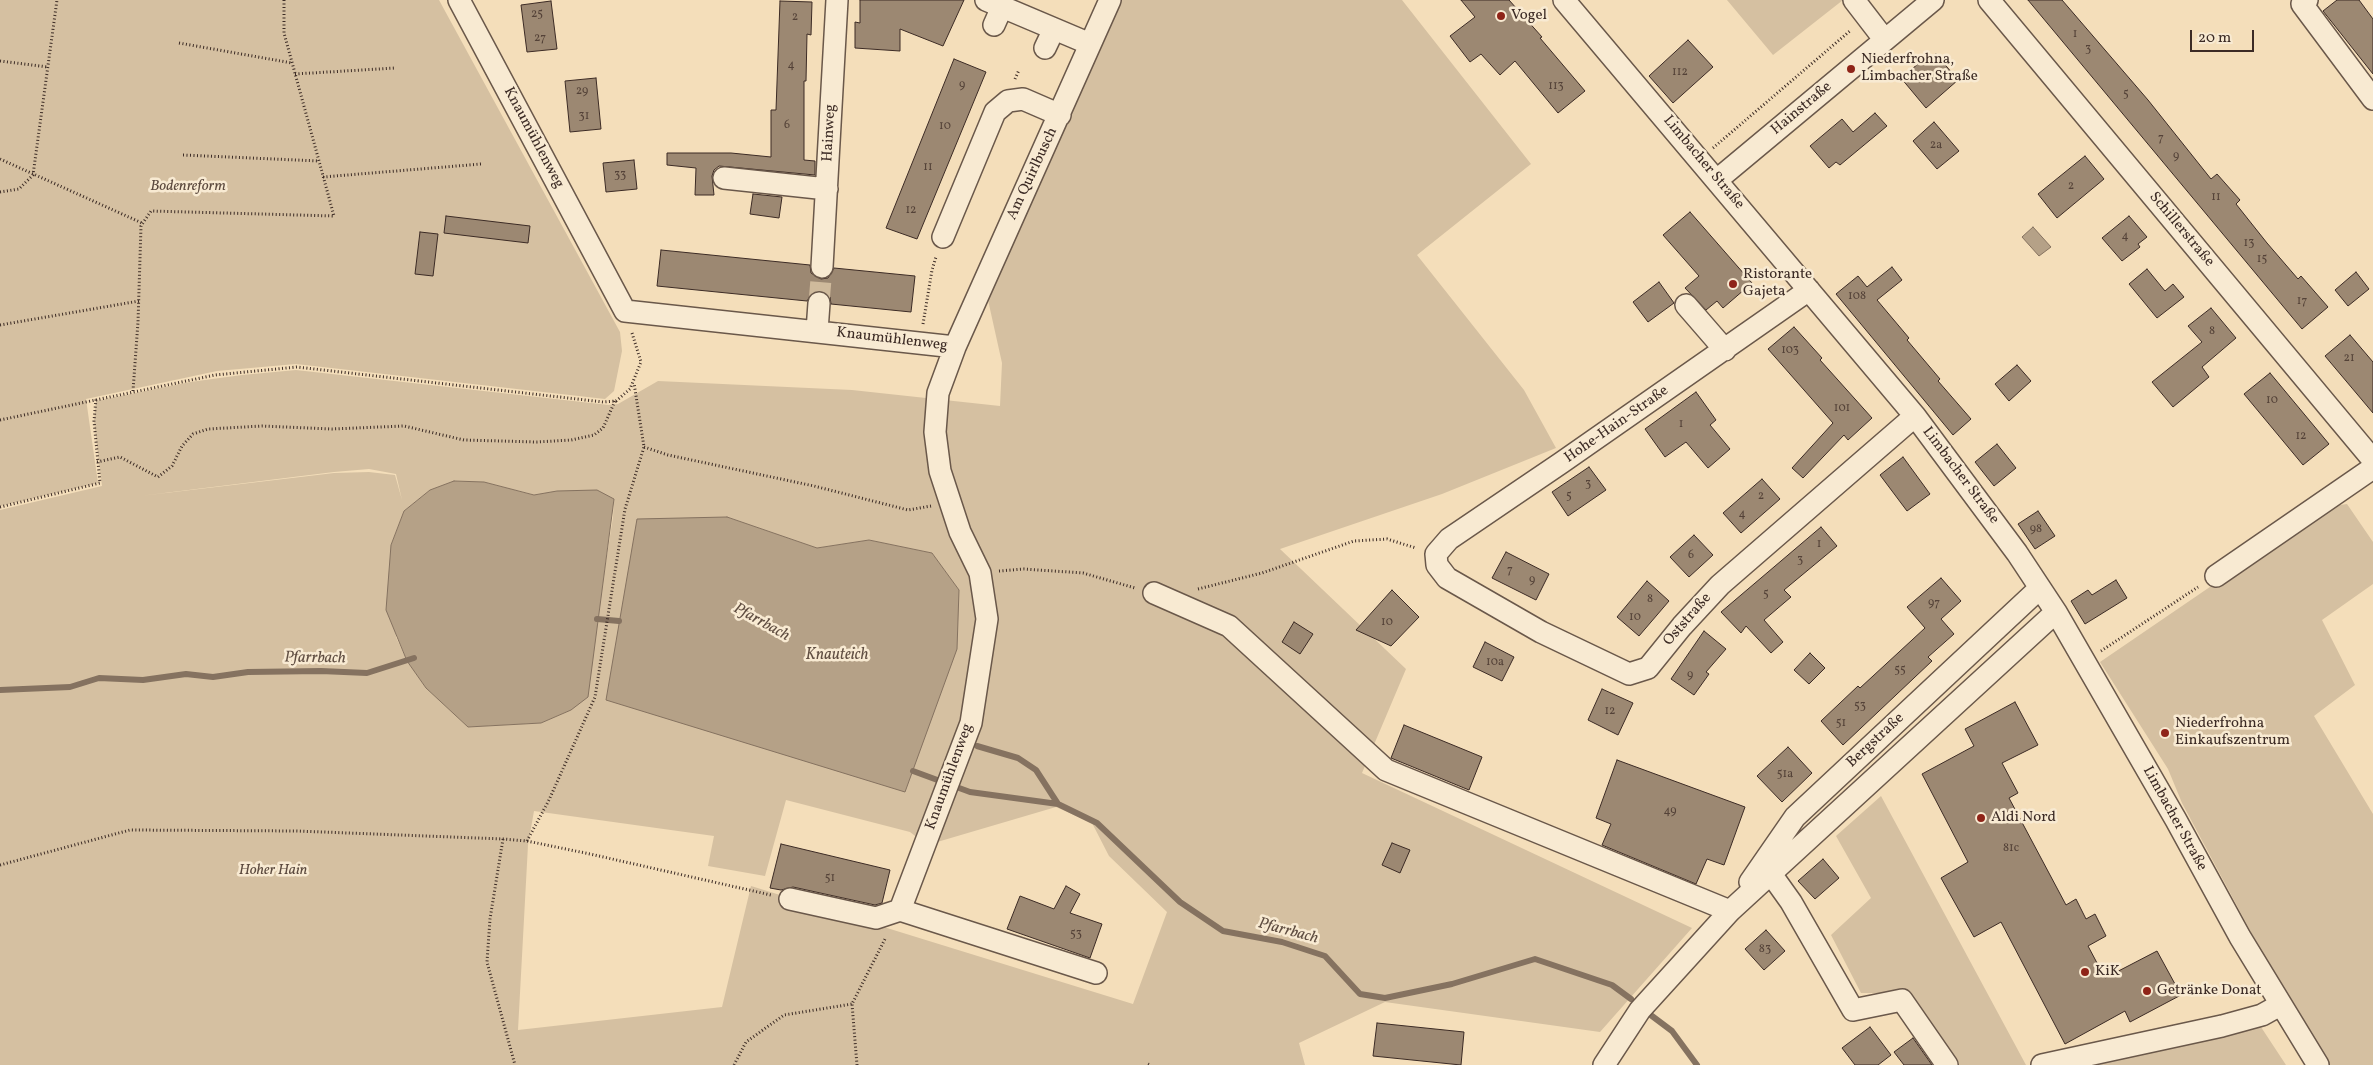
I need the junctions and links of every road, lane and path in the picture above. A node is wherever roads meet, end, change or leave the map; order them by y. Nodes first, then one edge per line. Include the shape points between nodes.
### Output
1 (57, 0) edge
2 (284, 0) edge
3 (459, 0) edge
4 (837, 0) edge
5 (1110, 0) edge
6 (1564, 0) edge
7 (1854, 0) edge
8 (1933, 0) edge
9 (1989, 0) edge
10 (2308, 0) edge
11 (994, 11) edge
12 (1867, 17) junction
13 (1884, 39) junction
14 (179, 43) dead end
15 (1090, 44) junction
16 (0, 61) edge
17 (292, 63) junction
18 (48, 67) junction
19 (395, 68) dead end
20 (1019, 70) dead end
21 (295, 74) junction
22 (1014, 82) dead end
23 (2373, 99) edge
24 (1060, 115) junction
25 (183, 155) dead end
26 (0, 159) edge
27 (1700, 159) junction
28 (319, 160) junction
29 (481, 164) dead end
30 (33, 175) junction
31 (323, 177) junction
32 (724, 178) dead end
33 (1717, 180) junction
34 (827, 190) junction
35 (0, 192) edge
36 (142, 223) junction
37 (943, 237) joint
38 (822, 267) tunnel mouth
39 (1809, 290) junction
40 (139, 301) junction
41 (819, 303) tunnel mouth
42 (1686, 305) dead end
43 (625, 311) junction
44 (0, 325) edge
45 (817, 331) junction
46 (920, 343) junction
47 (955, 347) junction
48 (1725, 350) junction
49 (633, 381) junction
50 (132, 391) junction
51 (96, 399) junction
52 (616, 400) junction
53 (1915, 416) junction
54 (0, 420) edge
55 (644, 447) junction
56 (2373, 460) edge
57 (97, 462) junction
58 (2373, 468) edge
59 (949, 503) junction
60 (0, 507) edge
61 (1436, 559) junction
62 (980, 573) junction
63 (2216, 576) joint
64 (2040, 588) junction
65 (1190, 590) dead end
66 (1154, 593) joint
67 (2056, 612) junction
68 (2084, 662) junction
69 (503, 839) junction
70 (527, 841) junction
71 (0, 865) edge
72 (1771, 874) junction
73 (790, 899) joint
74 (900, 910) junction
75 (1730, 911) junction
76 (1096, 974) dead end
77 (852, 1004) junction
78 (2280, 1005) junction
79 (515, 1065) edge
80 (734, 1065) edge
81 (857, 1065) edge
82 (1604, 1065) edge
83 (1947, 1065) edge
84 (2042, 1065) edge
85 (2318, 1065) edge

1 - 18 path
2 - 17 path via 284,33
3 - 43 street, Knaumühlenweg
4 - 34 street, Hainweg
5 - 15 street, Am Quirlbusch
6 - 27 street, Limbacher Straße
7 - 12 street
8 - 13 street, Hainstraße
9 - 56 street, Schillerstraße
10 - 23 street via 2302,4
11 - 15 street via 1049,38
12 - 13 street
12 - 27 path
13 - 33 street, Hainstraße
14 - 17 path
15 - 24 street, Am Quirlbusch
16 - 18 path
17 - 21 path
18 - 30 path
19 - 21 path
20 - 22 path
21 - 28 path
24 - 37 street via 1023,100 1008,101 995,112
24 - 47 street, Am Quirlbusch
25 - 28 path
26 - 30 path
27 - 33 street, Limbacher Straße
28 - 31 path
29 - 31 path
30 - 35 path via 19,189
30 - 36 path
31 - 36 path via 334,216 150,211
32 - 34 street
33 - 39 street, Limbacher Straße
34 - 38 street, Hainweg
36 - 40 path
37 - 46 path via 932,270
39 - 48 street, Hohe-Hain-Straße
39 - 53 street, Limbacher Straße
40 - 44 path
40 - 50 path
41 - 45 street
42 - 48 street
43 - 45 street, Knaumühlenweg
43 - 49 path via 641,362
45 - 46 street, Knaumühlenweg
46 - 47 street, Knaumühlenweg
47 - 59 street, Knaumühlenweg via 938,393 935,432 940,471
48 - 61 street, Hohe-Hain-Straße via 1449,539
49 - 52 path via 630,389
49 - 55 path
50 - 51 path
50 - 52 path via 215,375 297,367 603,402
51 - 54 path
51 - 57 path
52 - 57 path via 603,428 571,440 464,440 404,426 208,429 193,434 182,446 172,466 158,476 120,457
53 - 61 street, Oststraße via 1720,585 1648,668 1629,674 1541,632 1447,578
53 - 64 street, Limbacher Straße
55 - 59 path via 908,510
55 - 70 path via 625,509 595,697
57 - 60 path via 100,483
58 - 63 street
59 - 62 street, Knaumühlenweg
61 - 65 path via 1387,539 1354,541 1262,573
62 - 66 path via 1024,569 1083,573
62 - 74 street, Knaumühlenweg via 987,619 971,723
63 - 68 path
64 - 67 street, Limbacher Straße
64 - 75 street, Bergstraße via 1795,817
66 - 75 street via 1229,626 1386,770
67 - 68 street, Limbacher Straße
67 - 72 street, Bergstraße
68 - 78 street, Limbacher Straße
69 - 70 path
69 - 71 path via 297,831 130,830
69 - 79 path via 490,919 487,962
70 - 73 path
72 - 75 street, Bergstraße
72 - 83 street via 1791,902 1853,1010 1902,1000
73 - 74 street via 876,918
74 - 76 street
74 - 77 path
75 - 82 street, Bergstraße via 1640,1010
77 - 80 path via 784,1016 746,1042
77 - 81 path
78 - 84 street via 2262,1015 2222,1026
78 - 85 street, Limbacher Straße

